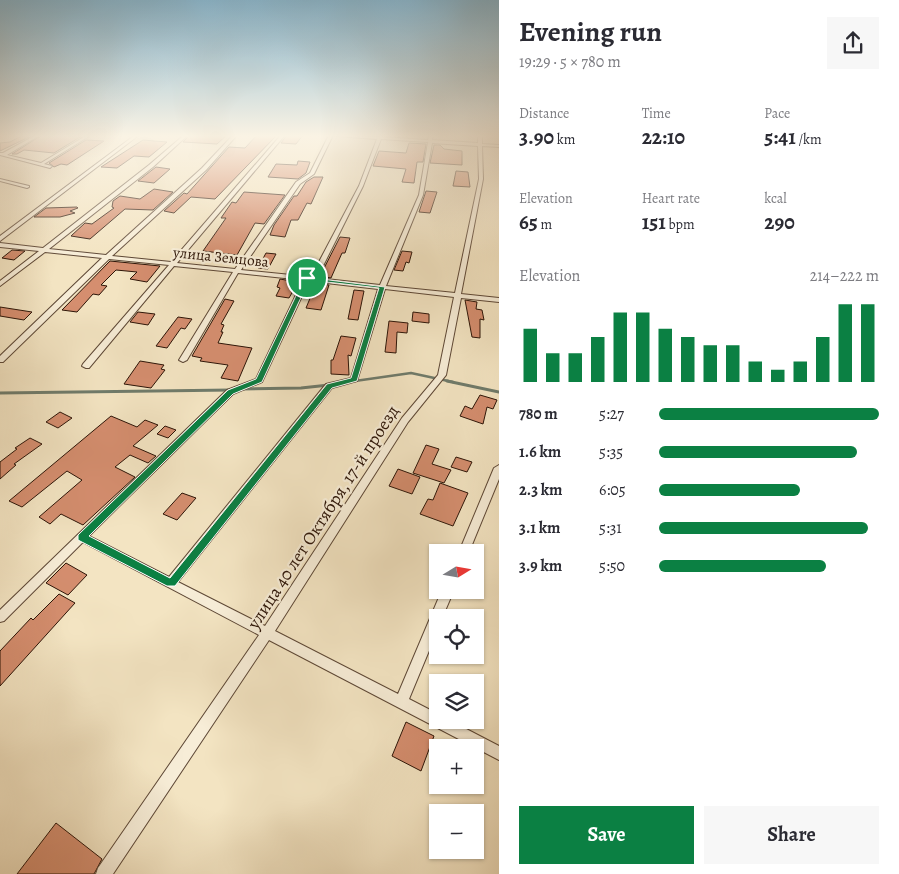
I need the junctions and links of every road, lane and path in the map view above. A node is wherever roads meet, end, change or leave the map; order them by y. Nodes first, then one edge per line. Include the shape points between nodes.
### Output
1 (83, 176) edge
2 (138, 176) edge
3 (197, 176) edge
4 (249, 176) edge
5 (309, 176) edge
6 (365, 176) edge
7 (424, 176) edge
8 (481, 176) edge
9 (0, 180) edge
10 (27, 187) dead end
11 (0, 239) edge
12 (0, 245) edge
13 (43, 250) junction
14 (108, 256) junction
15 (174, 264) junction
16 (236, 272) junction
17 (310, 278) junction
18 (0, 284) edge
19 (382, 287) junction
20 (459, 295) junction
21 (499, 300) edge
22 (0, 360) edge
23 (182, 360) dead end
24 (86, 366) dead end
25 (499, 468) edge
26 (82, 537) junction
27 (467, 544) edge
28 (171, 583) junction
29 (444, 599) edge
30 (0, 617) edge
31 (266, 633) junction
32 (401, 702) junction
33 (499, 753) edge
34 (104, 874) edge

1 - 11 street
2 - 13 street
3 - 14 street
4 - 15 street
5 - 16 street via 298,183
6 - 17 street
7 - 19 street via 421,195
8 - 20 street, улица 40 лет Октября, 17-й проезд
9 - 10 street
12 - 13 street, улица Земцова
13 - 14 street, улица Земцова
13 - 18 street
14 - 15 street, улица Земцова
14 - 22 street
15 - 16 street, улица Земцова
15 - 24 street
16 - 17 street, улица Земцова
16 - 23 street
17 - 19 street, улица Земцова
17 - 26 street via 259,380 230,392
19 - 20 street, улица Земцова
19 - 28 street via 354,379 329,386
20 - 21 street, улица Земцова
20 - 31 street, улица 40 лет Октября, 17-й проезд via 442,375 405,420
25 - 27 street
26 - 28 street
26 - 30 street
28 - 31 street
29 - 32 street
31 - 32 street
31 - 34 street, улица 40 лет Октября, 17-й проезд
32 - 33 street

